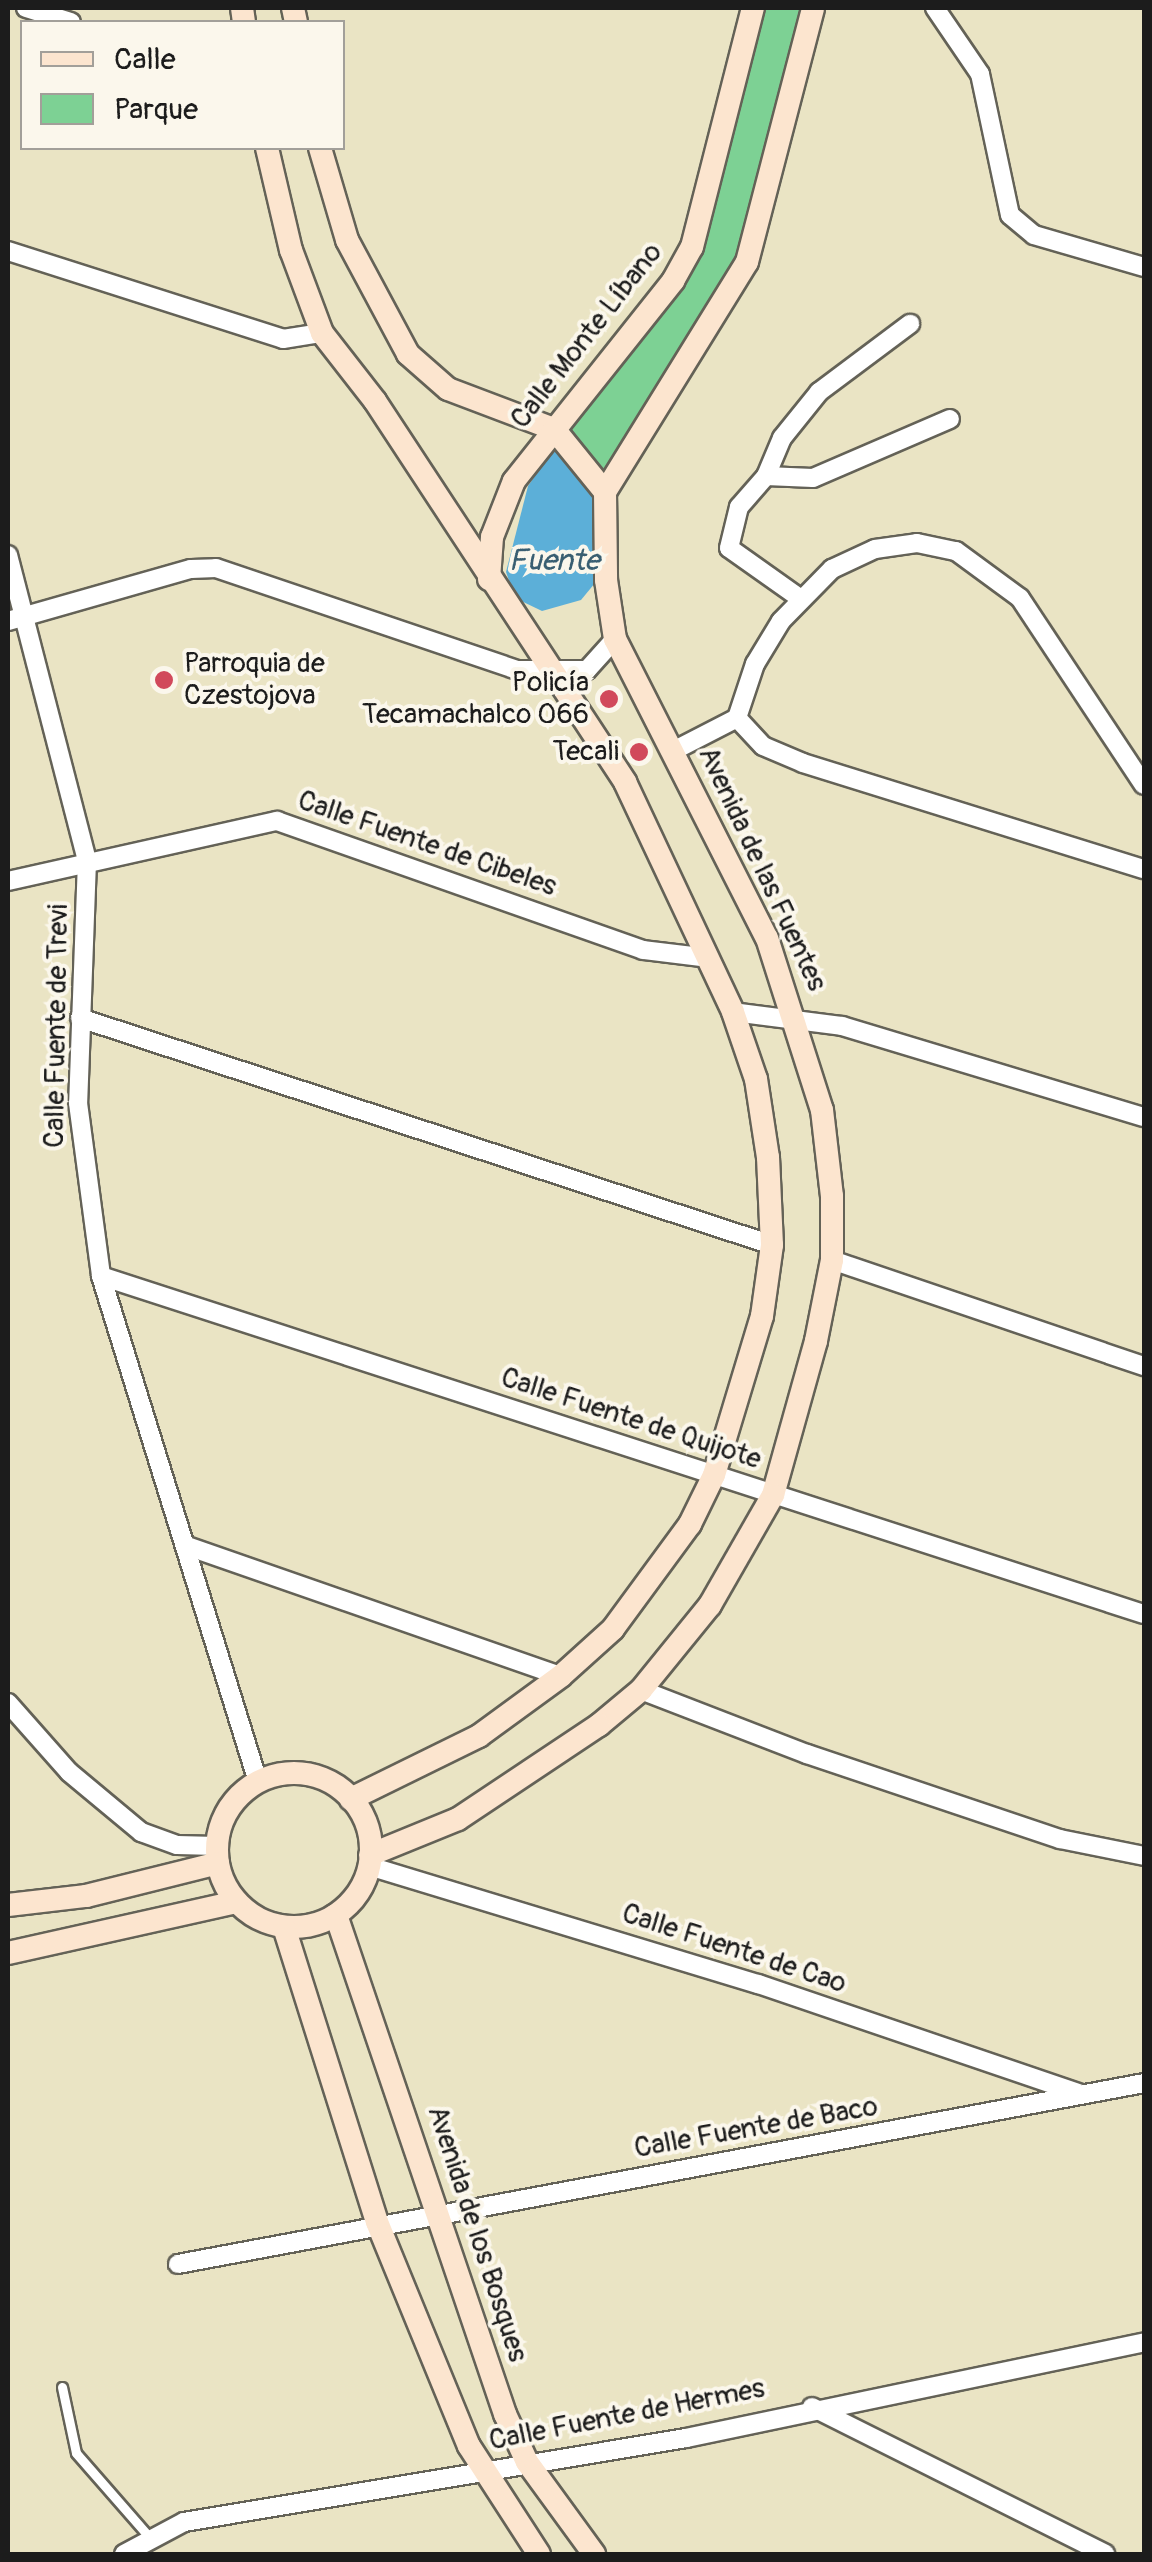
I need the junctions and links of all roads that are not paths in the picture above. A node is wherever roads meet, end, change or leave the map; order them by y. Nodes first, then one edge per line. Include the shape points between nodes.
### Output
1 (26, 8) edge
2 (753, 8) edge
3 (813, 8) edge
4 (935, 8) edge
5 (65, 20) edge
6 (268, 150) edge
7 (321, 150) edge
8 (8, 251) edge
9 (1144, 267) edge
10 (910, 324) dead end
11 (322, 332) junction
12 (950, 418) dead end
13 (554, 429) junction
14 (766, 476) junction
15 (605, 492) junction
16 (8, 555) edge
17 (489, 579) junction
18 (801, 599) junction
19 (27, 616) junction
20 (8, 621) edge
21 (615, 639) junction
22 (549, 674) junction
23 (737, 718) junction
24 (674, 750) junction
25 (1144, 785) edge
26 (87, 861) junction
27 (1144, 869) edge
28 (8, 882) edge
29 (710, 958) junction
30 (732, 1012) junction
31 (797, 1016) junction
32 (80, 1018) junction
33 (1144, 1117) edge
34 (772, 1244) junction
35 (832, 1260) junction
36 (101, 1276) junction
37 (1144, 1366) edge
38 (714, 1475) junction
39 (773, 1495) junction
40 (187, 1546) junction
41 (1144, 1614) edge
42 (561, 1676) junction
43 (641, 1690) junction
44 (8, 1702) edge
45 (258, 1782) junction
46 (351, 1799) junction
47 (217, 1854) junction
48 (1144, 1856) edge
49 (370, 1861) junction
50 (236, 1902) junction
51 (8, 1906) edge
52 (336, 1915) junction
53 (284, 1927) junction
54 (8, 1952) edge
55 (1144, 2083) edge
56 (1079, 2093) junction
57 (440, 2212) junction
58 (377, 2222) junction
59 (178, 2264) dead end
60 (1144, 2342) edge
61 (62, 2387) dead end
62 (812, 2407) junction
63 (528, 2462) junction
64 (484, 2470) junction
65 (151, 2540) junction
66 (124, 2554) edge
67 (539, 2554) edge
68 (594, 2554) edge
69 (1105, 2554) edge

1 - 5 street
2 - 13 main road, Calle Monte Líbano via 692,247 673,281
3 - 15 main road via 747,262
4 - 9 street via 980,74 1010,215 1034,235
6 - 11 main road via 292,250
7 - 13 main road via 347,240 408,354 448,389
8 - 11 street via 282,339
10 - 14 street via 819,392 782,438
11 - 17 main road via 375,401
12 - 14 street via 813,478
13 - 15 main road
13 - 17 main road, Calle Monte Líbano via 502,504
14 - 18 street via 739,506 730,548
15 - 21 main road, Avenida de las Fuentes
16 - 19 street, Calle Fuente de Trevi
17 - 22 main road
18 - 23 street via 755,664
18 - 25 street via 832,568 875,548 917,544 956,551 1020,598
19 - 20 street
19 - 22 street via 190,569 216,568 497,664
19 - 26 street, Calle Fuente de Trevi
21 - 22 street via 587,670
21 - 24 main road, Avenida de las Fuentes
22 - 29 main road via 625,782
23 - 24 street
23 - 27 street via 763,746 803,763
24 - 31 main road, Avenida de las Fuentes
26 - 28 street, Calle Fuente de Cibeles
26 - 29 street, Calle Fuente de Cibeles via 276,821 643,950
26 - 32 street, Calle Fuente de Trevi
29 - 30 main road
30 - 31 street
30 - 34 main road via 756,1079
31 - 33 street
31 - 35 main road, Avenida de las Fuentes via 822,1110
32 - 34 street
32 - 36 street, Calle Fuente de Trevi via 78,1102
34 - 38 main road via 762,1316
35 - 37 street
35 - 39 main road, Avenida de las Fuentes
36 - 38 street, Calle Fuente de Quijote
36 - 40 street, Calle Fuente de Trevi
38 - 39 street, Calle Fuente de Quijote
38 - 42 main road via 654,1579
39 - 41 street, Calle Fuente de Quijote
39 - 43 main road, Avenida de las Fuentes via 710,1605
40 - 42 street
40 - 45 street, Calle Fuente de Trevi
42 - 46 main road via 478,1736
43 - 48 street via 1042,1832
43 - 49 main road, Avenida de las Fuentes via 530,1774 458,1819
44 - 47 street via 68,1772 142,1832
45 - 46 main road via 298,1773 318,1777
45 - 47 main road via 230,1808
46 - 49 main road via 366,1825
47 - 50 main road
47 - 51 main road via 86,1896
49 - 52 main road via 356,1894
49 - 56 street, Calle Fuente de Cao
50 - 53 main road
50 - 54 main road
52 - 53 main road
52 - 57 main road, Avenida de los Bosques
53 - 58 main road
55 - 56 street, Calle Fuente de Baco
56 - 57 street, Calle Fuente de Baco
57 - 58 street, Calle Fuente de Baco
57 - 63 main road, Avenida de los Bosques via 505,2414
58 - 59 street, Calle Fuente de Baco
58 - 64 main road
60 - 62 street, Calle Fuente de Hermes
61 - 65 lane via 76,2453
62 - 63 street, Calle Fuente de Hermes via 686,2438
62 - 69 street
63 - 64 street, Calle Fuente de Hermes
63 - 68 main road, Avenida de los Bosques
64 - 65 street, Calle Fuente de Hermes via 184,2522
64 - 67 main road
65 - 66 street, Calle Fuente de Hermes

